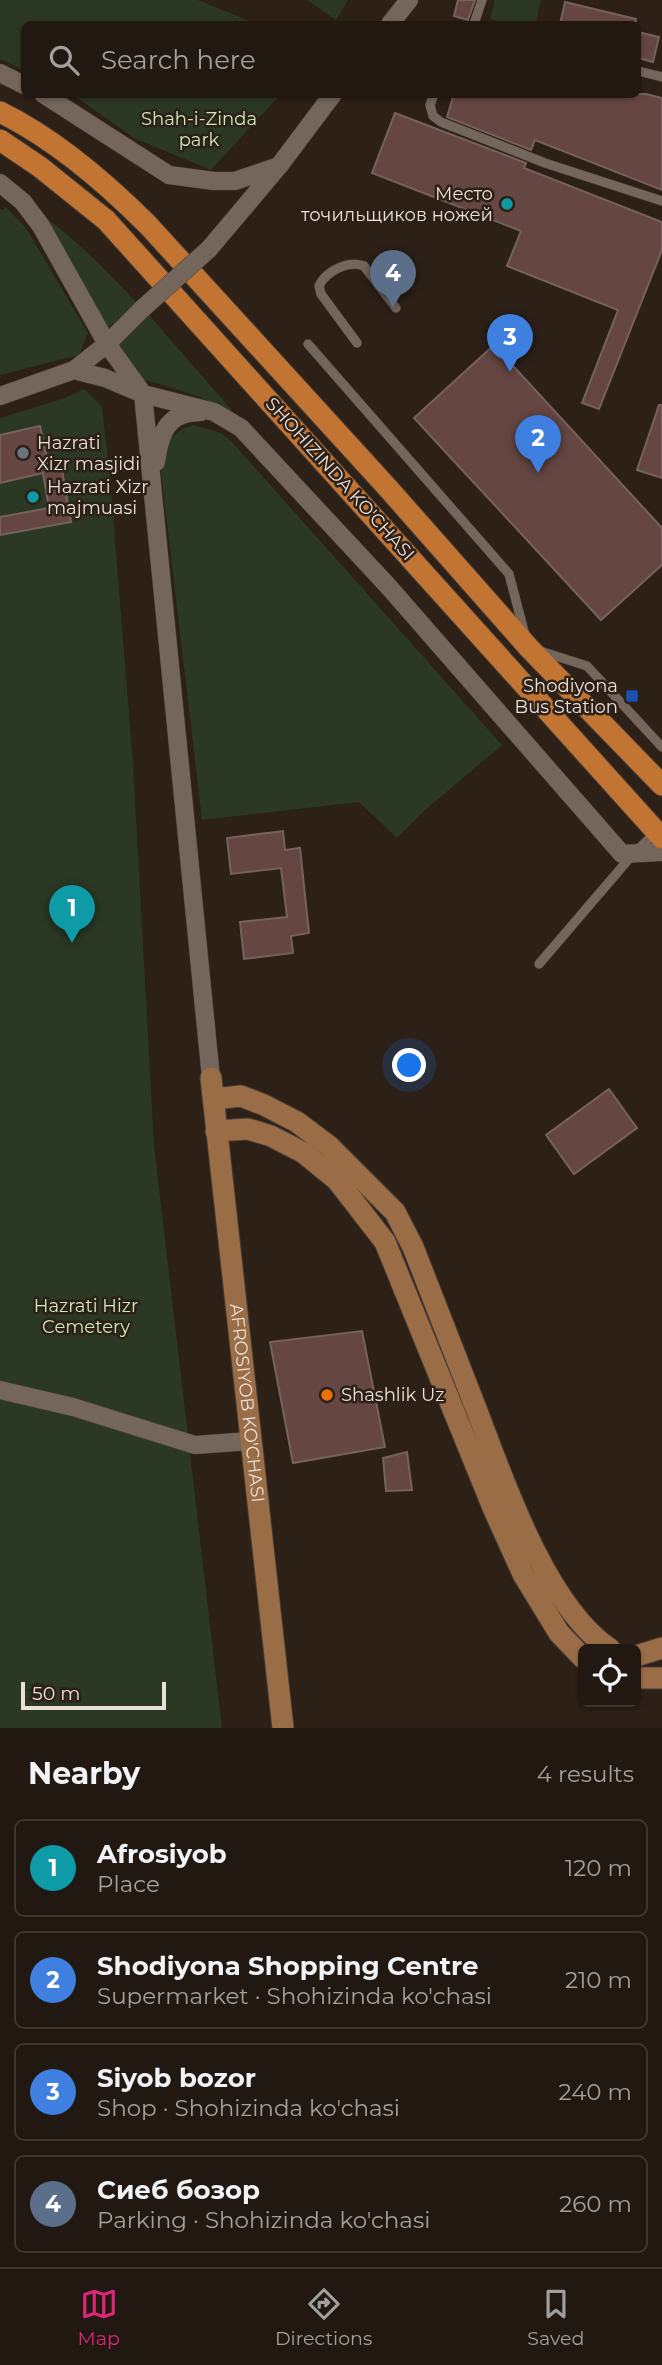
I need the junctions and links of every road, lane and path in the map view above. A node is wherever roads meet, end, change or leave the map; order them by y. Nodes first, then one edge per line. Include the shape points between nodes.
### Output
1 (409, 0) edge
2 (482, 0) edge
3 (392, 21) edge
4 (475, 21) edge
5 (641, 72) edge
6 (0, 73) edge
7 (662, 77) edge
8 (21, 84) edge
9 (49, 98) edge
10 (330, 98) edge
11 (433, 98) edge
12 (0, 112) edge
13 (0, 140) edge
14 (279, 166) junction
15 (0, 183) edge
16 (662, 201) edge
17 (396, 308) dead end
18 (357, 343) dead end
19 (107, 344) junction
20 (308, 344) dead end
21 (74, 370) junction
22 (143, 394) junction
23 (0, 396) edge
24 (214, 412) junction
25 (152, 486) junction
26 (529, 648) junction
27 (662, 747) edge
28 (662, 785) edge
29 (660, 840) edge
30 (634, 853) junction
31 (539, 964) dead end
32 (213, 1089) junction
33 (216, 1131) junction
34 (0, 1390) edge
35 (250, 1441) junction
36 (603, 1644) edge
37 (662, 1648) edge
38 (578, 1653) edge
39 (641, 1654) edge
40 (641, 1678) edge
41 (662, 1678) edge
42 (283, 1728) edge

1 - 3 street
2 - 4 lane
5 - 7 lane
6 - 8 street
9 - 14 street via 169,175 235,181
10 - 14 street
11 - 16 lane via 433,116 441,122 545,163
12 - 26 main road, SHOHIZINDA KO'CHASI via 86,169 148,225
13 - 29 main road, SHOHIZINDA KO'CHASI via 106,220
14 - 19 street, bridge via 209,249
15 - 19 street via 23,202 41,226
17 - 18 lane via 364,266 348,263 322,280 321,294
19 - 21 street
19 - 22 street
20 - 26 lane via 509,574
21 - 22 street
21 - 23 street
22 - 24 street
22 - 25 street
24 - 25 street via 190,412 172,421 158,448
24 - 30 street via 241,428 378,576 622,854
25 - 32 street
26 - 27 lane via 587,666
26 - 28 main road, SHOHIZINDA KO'CHASI
29 - 30 street
30 - 31 lane
32 - 33 street, AFROSIYOB KO'CHASI
32 - 36 street via 241,1096 298,1122 353,1167 395,1212 539,1559 570,1609
33 - 35 street, AFROSIYOB KO'CHASI
33 - 38 street via 248,1129 304,1153 337,1180 385,1242 518,1564 559,1633
34 - 35 street via 195,1445
35 - 42 street, AFROSIYOB KO'CHASI
37 - 39 street
40 - 41 street

